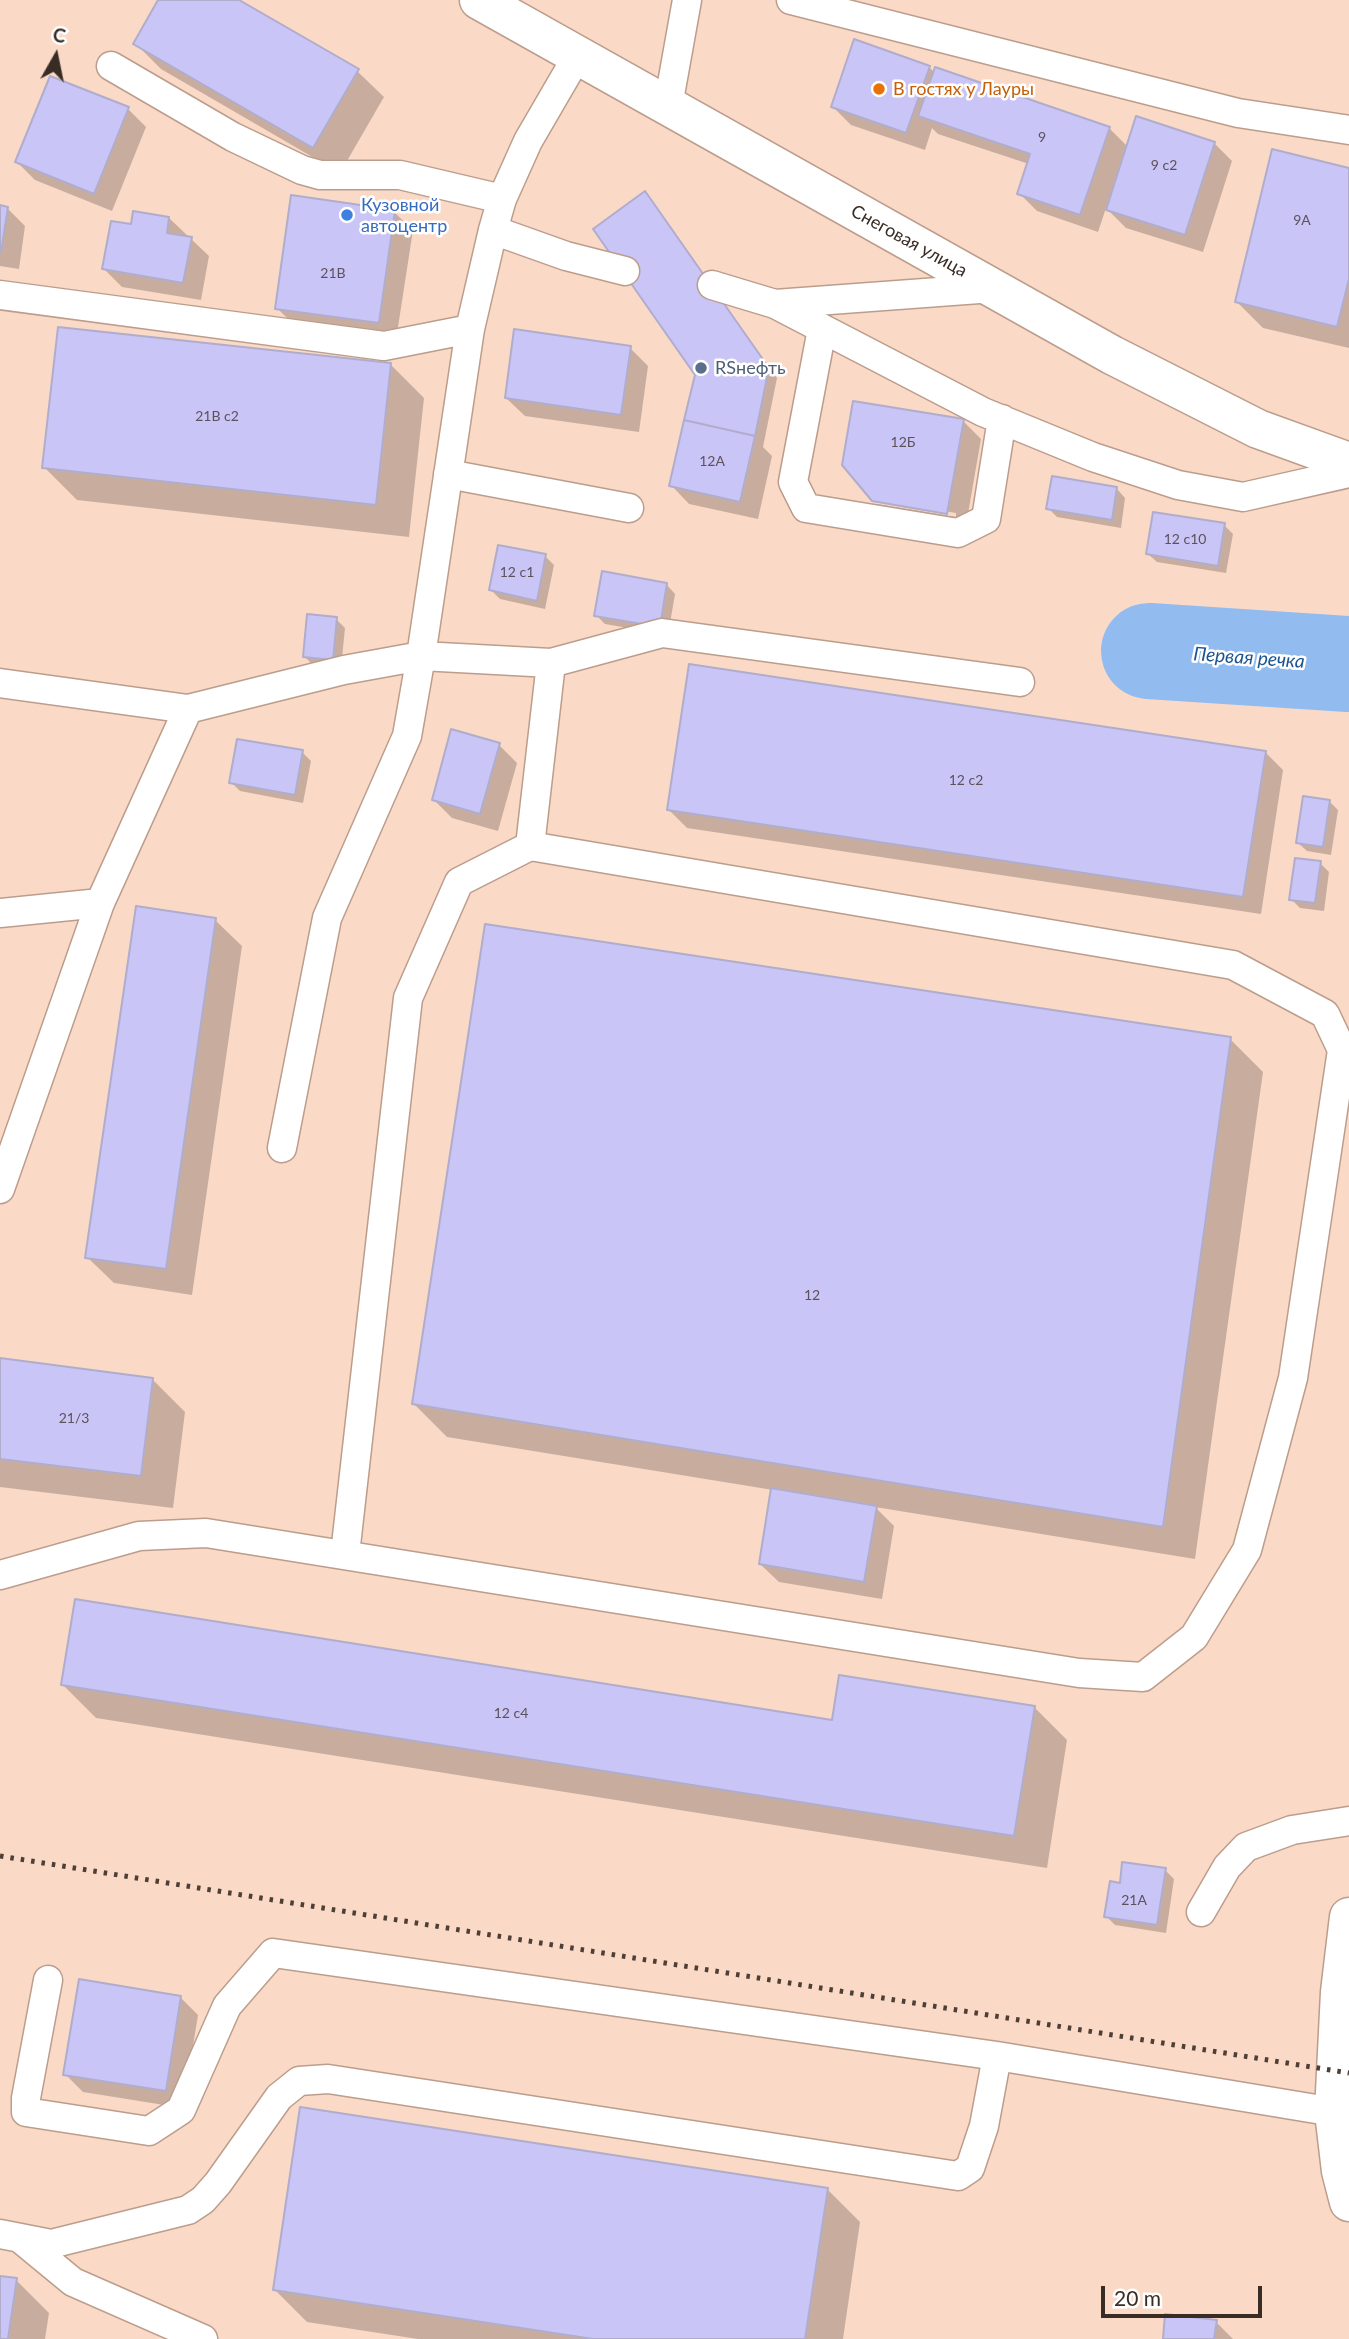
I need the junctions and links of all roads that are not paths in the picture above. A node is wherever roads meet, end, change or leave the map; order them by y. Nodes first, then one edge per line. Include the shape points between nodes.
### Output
1 (479, 0) edge
2 (687, 0) edge
3 (791, 0) edge
4 (578, 55) junction
5 (111, 66) dead end
6 (668, 106) junction
7 (1349, 130) edge
8 (502, 199) junction
9 (493, 230) junction
10 (625, 271) dead end
11 (712, 285) dead end
12 (993, 288) junction
13 (0, 295) edge
14 (775, 304) junction
15 (822, 329) junction
16 (470, 330) junction
17 (1002, 419) junction
18 (1349, 462) edge
19 (1349, 473) edge
20 (448, 474) junction
21 (629, 508) dead end
22 (421, 656) junction
23 (551, 663) junction
24 (1020, 682) dead end
25 (0, 684) edge
26 (188, 709) junction
27 (530, 846) junction
28 (100, 903) junction
29 (0, 914) edge
30 (1345, 1043) edge
31 (282, 1148) dead end
32 (0, 1189) edge
33 (345, 1554) junction
34 (0, 1574) edge
35 (1349, 1821) edge
36 (1200, 1912) dead end
37 (1349, 1917) edge
38 (48, 1980) dead end
39 (997, 2056) junction
40 (1334, 2112) junction
41 (1349, 2202) edge
42 (11, 2237) edge
43 (203, 2339) edge

1 - 4 main road, Снеговая улица
2 - 6 lane
3 - 7 lane via 1238,113
4 - 6 main road, Снеговая улица
4 - 8 lane via 528,141
5 - 8 lane via 233,137 302,170 400,176
6 - 12 main road, Снеговая улица
8 - 9 lane
9 - 10 lane
9 - 16 lane
11 - 14 lane
12 - 14 lane
12 - 18 main road, Снеговая улица via 1258,429
13 - 16 lane via 384,346
14 - 15 lane
15 - 17 lane
15 - 17 lane via 793,482 806,509 958,533 986,519
16 - 20 lane
17 - 19 lane via 1093,457 1178,485 1243,497
20 - 21 lane
20 - 22 lane
22 - 23 lane
22 - 26 lane
22 - 31 lane via 407,736 327,918
23 - 24 lane via 662,633
23 - 27 lane
25 - 26 lane
26 - 28 lane
27 - 30 lane via 1233,965 1325,1014
27 - 33 lane via 459,882 408,998
28 - 29 lane
28 - 32 lane
30 - 33 lane via 1293,1378 1247,1550 1194,1637 1143,1677 984,1660
33 - 34 lane via 206,1533 139,1536
35 - 36 lane via 1292,1830 1246,1847 1227,1867
37 - 40 main road
38 - 39 lane via 26,2112 149,2131 181,2110 228,2006 274,1953
39 - 40 lane
39 - 42 lane via 984,2126 970,2168 958,2176 328,2079 299,2081 279,2097 218,2183 188,2210 72,2241 51,2244
40 - 41 main road
42 - 43 lane via 73,2282

